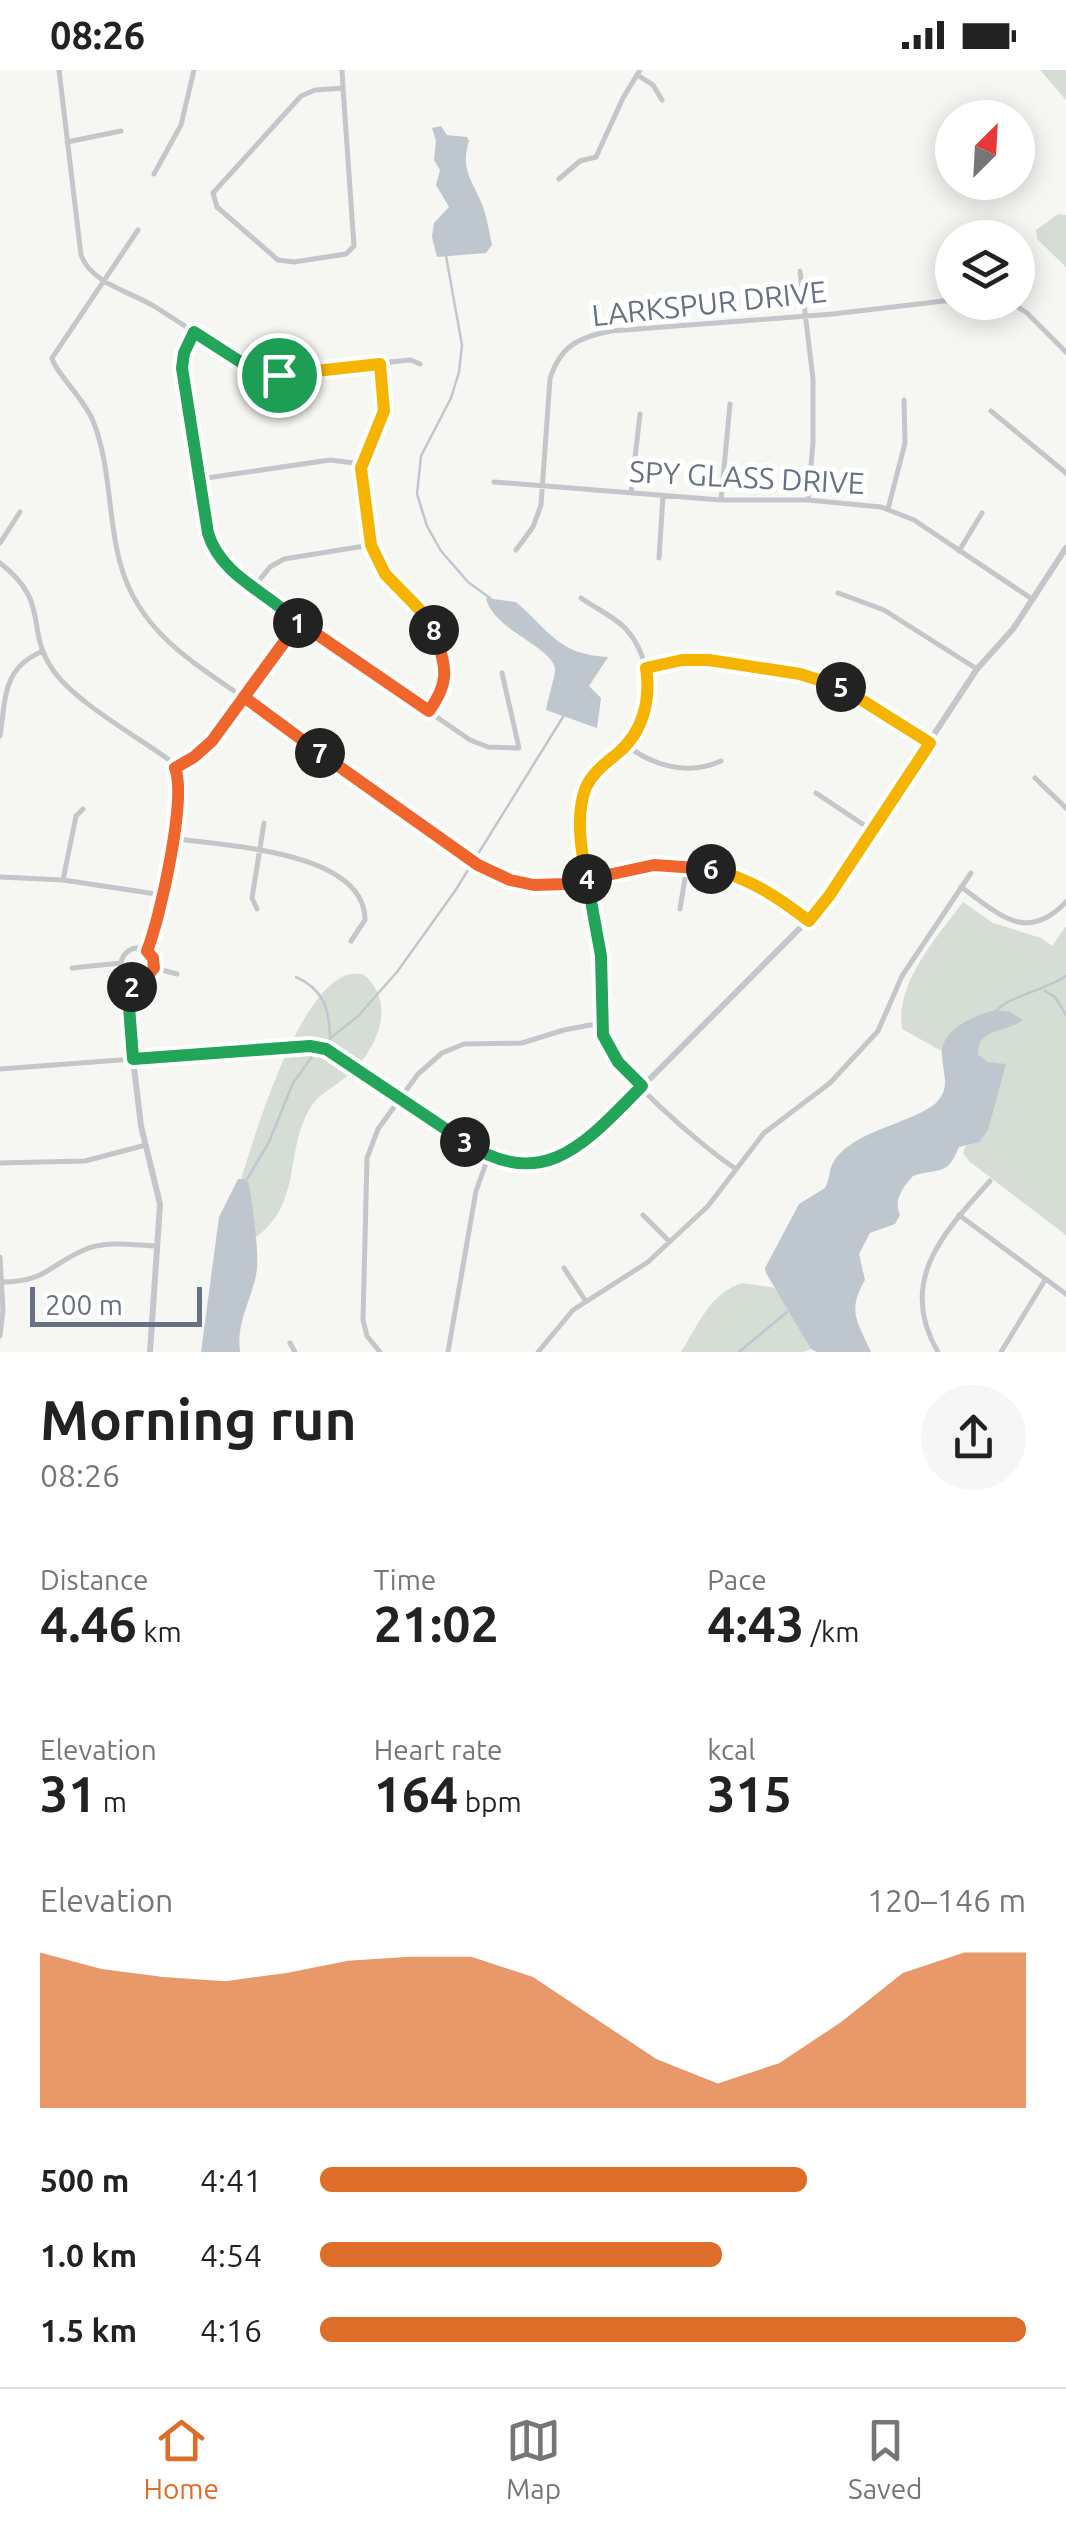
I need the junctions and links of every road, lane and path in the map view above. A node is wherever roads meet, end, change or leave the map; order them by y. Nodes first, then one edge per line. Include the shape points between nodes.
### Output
1 (60, 70) edge
2 (194, 70) edge
3 (342, 70) edge
4 (640, 73) edge
5 (343, 88) junction
6 (662, 100) dead end
7 (121, 131) dead end
8 (68, 142) junction
9 (154, 174) dead end
10 (559, 179) dead end
11 (138, 230) dead end
12 (800, 271) dead end
13 (104, 280) junction
14 (935, 302) edge
15 (805, 316) junction
16 (1034, 320) edge
17 (194, 332) junction
18 (1066, 352) edge
19 (380, 364) junction
20 (420, 364) dead end
21 (904, 400) dead end
22 (730, 404) dead end
23 (991, 411) dead end
24 (640, 414) dead end
25 (362, 464) junction
26 (1066, 474) edge
27 (200, 479) junction
28 (494, 482) dead end
29 (542, 486) junction
30 (631, 493) junction
31 (663, 496) junction
32 (721, 500) junction
33 (808, 500) junction
34 (888, 509) junction
35 (20, 512) dead end
36 (982, 513) dead end
37 (0, 543) edge
38 (371, 545) junction
39 (1066, 548) edge
40 (516, 550) dead end
41 (959, 551) junction
42 (660, 558) dead end
43 (0, 563) edge
44 (254, 587) junction
45 (838, 593) dead end
46 (581, 598) dead end
47 (1032, 599) junction
48 (299, 622) junction
49 (43, 651) junction
50 (646, 668) junction
51 (977, 669) junction
52 (502, 673) dead end
53 (244, 697) junction
54 (429, 711) junction
55 (0, 736) edge
56 (930, 743) junction
57 (626, 745) junction
58 (720, 761) dead end
59 (175, 768) junction
60 (1036, 778) dead end
61 (816, 793) dead end
62 (1066, 808) edge
63 (83, 809) dead end
64 (264, 823) dead end
65 (873, 831) junction
66 (171, 838) junction
67 (258, 851) junction
68 (686, 866) junction
69 (970, 873) dead end
70 (0, 877) edge
71 (63, 880) junction
72 (587, 880) junction
73 (961, 888) junction
74 (163, 895) junction
75 (1066, 902) edge
76 (257, 909) dead end
77 (680, 909) dead end
78 (809, 921) junction
79 (350, 941) dead end
80 (147, 951) junction
81 (121, 963) junction
82 (72, 968) dead end
83 (154, 968) junction
84 (176, 974) dead end
85 (133, 981) junction
86 (602, 1024) junction
87 (133, 1059) junction
88 (0, 1069) edge
89 (642, 1086) junction
90 (400, 1098) junction
91 (146, 1145) junction
92 (489, 1155) junction
93 (0, 1163) edge
94 (736, 1169) junction
95 (990, 1181) dead end
96 (959, 1215) junction
97 (643, 1216) dead end
98 (670, 1242) junction
99 (156, 1246) junction
100 (0, 1257) edge
101 (564, 1268) dead end
102 (1045, 1280) junction
103 (2, 1282) edge
104 (1066, 1294) edge
105 (585, 1300) junction
106 (0, 1336) edge
107 (290, 1343) dead end
108 (150, 1352) edge
109 (294, 1352) edge
110 (380, 1352) edge
111 (448, 1352) edge
112 (538, 1352) edge
113 (938, 1352) edge
114 (1001, 1352) edge

1 - 8 street
2 - 9 street via 181,125
3 - 5 street
4 - 6 street
4 - 10 street via 596,158 580,160
5 - 5 street via 301,96 213,193 216,208 278,260 346,254 354,246
7 - 8 street
8 - 13 street via 81,256
11 - 13 street
12 - 15 street
13 - 17 street
13 - 53 street via 54,352 54,367 94,422 120,564 134,598 164,639
14 - 15 street, LARKSPUR DRIVE
15 - 29 street, LARKSPUR DRIVE via 611,331 571,342 550,379
15 - 33 street via 813,399
16 - 18 street
17 - 19 street via 264,374
17 - 27 street via 182,368
19 - 20 street
19 - 25 street via 384,411
21 - 34 street via 905,442
22 - 32 street
23 - 26 street
24 - 30 street
25 - 27 street via 330,460
25 - 38 street
27 - 44 street via 213,548
28 - 29 street, SPY GLASS DRIVE
29 - 30 street, SPY GLASS DRIVE
29 - 40 street, LARKSPUR DRIVE via 538,517
30 - 31 street, SPY GLASS DRIVE
31 - 32 street, SPY GLASS DRIVE
31 - 42 street
32 - 33 street, SPY GLASS DRIVE
33 - 34 street, SPY GLASS DRIVE
34 - 41 street, SPY GLASS DRIVE
35 - 37 street
36 - 41 street
38 - 44 street via 284,560
38 - 54 street via 385,574 435,633 445,682
39 - 47 street
41 - 47 street, SPY GLASS DRIVE
43 - 49 street via 34,602
44 - 48 street
45 - 51 street via 884,610
46 - 50 street via 628,632
47 - 51 street
48 - 53 street
48 - 54 street
49 - 55 street via 11,676
49 - 59 street via 70,689
50 - 56 street via 709,660 800,674 852,692
50 - 57 street via 645,708
51 - 56 street
52 - 54 street via 518,748 481,745
53 - 59 street via 204,750
53 - 72 street via 488,871 534,885
56 - 65 street
57 - 58 street via 662,765 699,768
57 - 72 street via 586,789 580,840
59 - 66 street
60 - 62 street
61 - 65 street
63 - 71 street
64 - 67 street
65 - 78 street
66 - 67 street
66 - 74 street
67 - 76 street via 252,898
67 - 79 street via 313,862 356,890 365,920
68 - 72 street via 654,865
68 - 77 street
68 - 78 street via 735,875
69 - 73 street
70 - 71 street
71 - 74 street
72 - 86 street via 601,956
73 - 75 street via 1013,922 1037,924
73 - 94 street via 902,976 878,1031 830,1084 764,1133
74 - 80 street
78 - 89 street
80 - 81 street via 130,950
80 - 83 street
81 - 82 street
81 - 85 street
83 - 84 street
83 - 85 street
85 - 87 street
86 - 89 street via 611,1052
86 - 90 street via 534,1041 453,1048 426,1065
87 - 88 street
87 - 90 street via 318,1047
87 - 91 street
89 - 92 street via 566,1155 526,1162
89 - 94 street via 688,1135
90 - 92 street
90 - 110 street via 375,1136 366,1166 362,1320
91 - 93 street via 85,1161
91 - 99 street via 159,1196
92 - 111 street via 476,1192
94 - 98 street
95 - 96 street
96 - 102 street
96 - 113 street via 934,1248 923,1284 925,1320
97 - 98 street
98 - 105 street
99 - 103 street via 96,1246 38,1278
99 - 108 street
100 - 103 street
101 - 105 street
102 - 104 street
102 - 114 street
103 - 106 street
105 - 112 street
107 - 109 street

